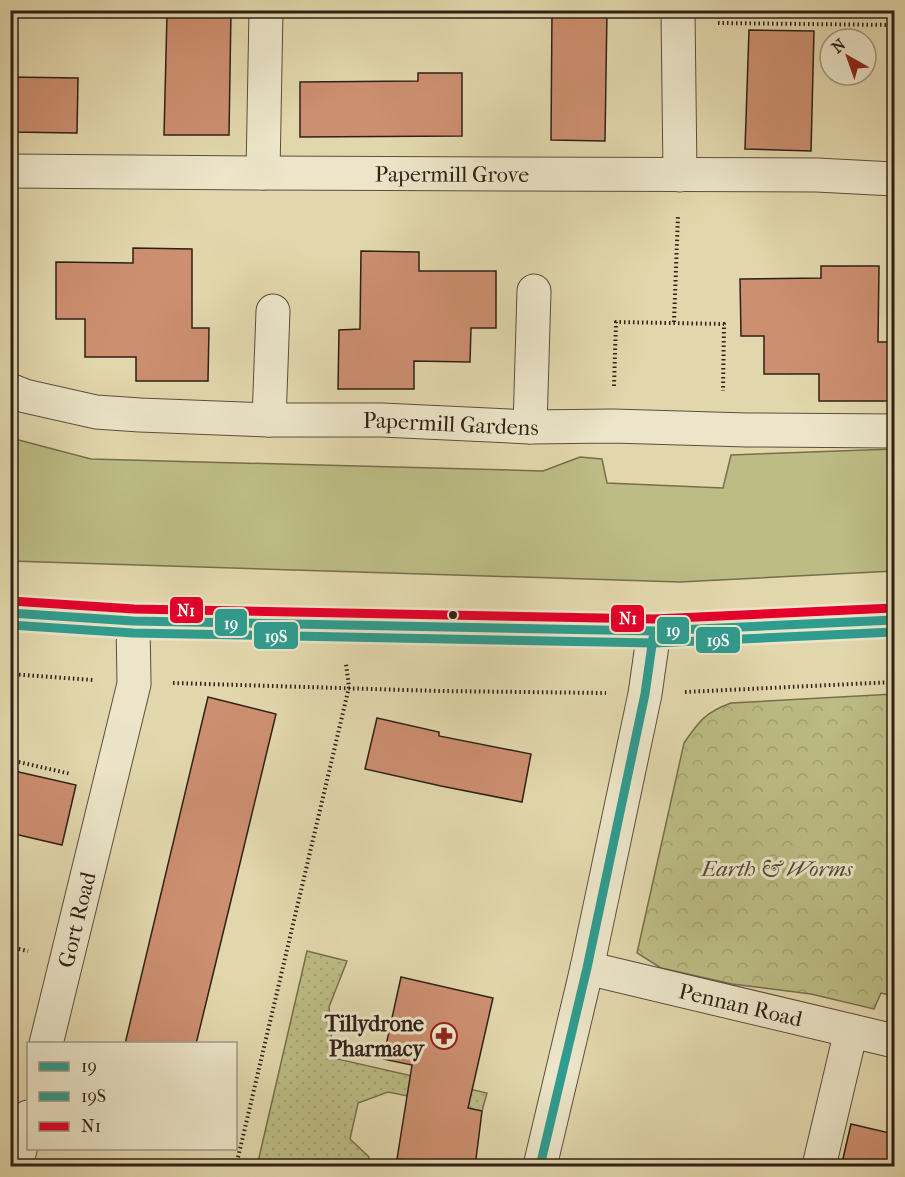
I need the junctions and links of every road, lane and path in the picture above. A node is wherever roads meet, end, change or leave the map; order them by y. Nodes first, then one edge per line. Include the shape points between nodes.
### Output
1 (266, 10) edge
2 (678, 16) edge
3 (894, 25) edge
4 (10, 171) edge
5 (264, 173) junction
6 (680, 175) junction
7 (894, 179) edge
8 (534, 291) dead end
9 (273, 311) dead end
10 (674, 322) junction
11 (10, 390) edge
12 (269, 420) junction
13 (613, 426) junction
14 (530, 427) junction
15 (723, 429) junction
16 (894, 430) edge
17 (10, 613) edge
18 (894, 620) edge
19 (133, 621) junction
20 (342, 625) junction
21 (654, 631) junction
22 (10, 674) edge
23 (894, 682) edge
24 (134, 684) junction
25 (349, 687) junction
26 (645, 694) junction
27 (10, 760) edge
28 (110, 784) junction
29 (587, 968) junction
30 (851, 1031) junction
31 (894, 1041) edge
32 (46, 1042) edge
33 (27, 1121) edge
34 (16, 1167) edge
35 (236, 1167) edge
36 (540, 1167) edge
37 (819, 1167) edge

1 - 5 street
2 - 3 path
2 - 6 street
4 - 5 street, Papermill Grove
5 - 6 street, Papermill Grove
6 - 7 street, Papermill Grove
6 - 10 path
8 - 14 street
9 - 12 street
10 - 13 path via 616,322
10 - 15 path via 724,324
11 - 12 street, Papermill Gardens via 96,412
12 - 14 street, Papermill Gardens via 382,420
13 - 14 street, Papermill Gardens
13 - 15 street, Papermill Gardens
15 - 16 street, Papermill Gardens
17 - 19 main road
18 - 21 main road
19 - 20 main road
19 - 24 street, Gort Road
20 - 21 main road
20 - 25 path
21 - 26 street
22 - 24 path
23 - 26 path
24 - 25 path
24 - 28 street, Gort Road
25 - 26 path
25 - 35 path
26 - 29 street
27 - 28 path
28 - 32 street, Gort Road
29 - 30 street, Pennan Road
29 - 36 street
30 - 31 street, Pennan Road
30 - 37 street
33 - 34 street

